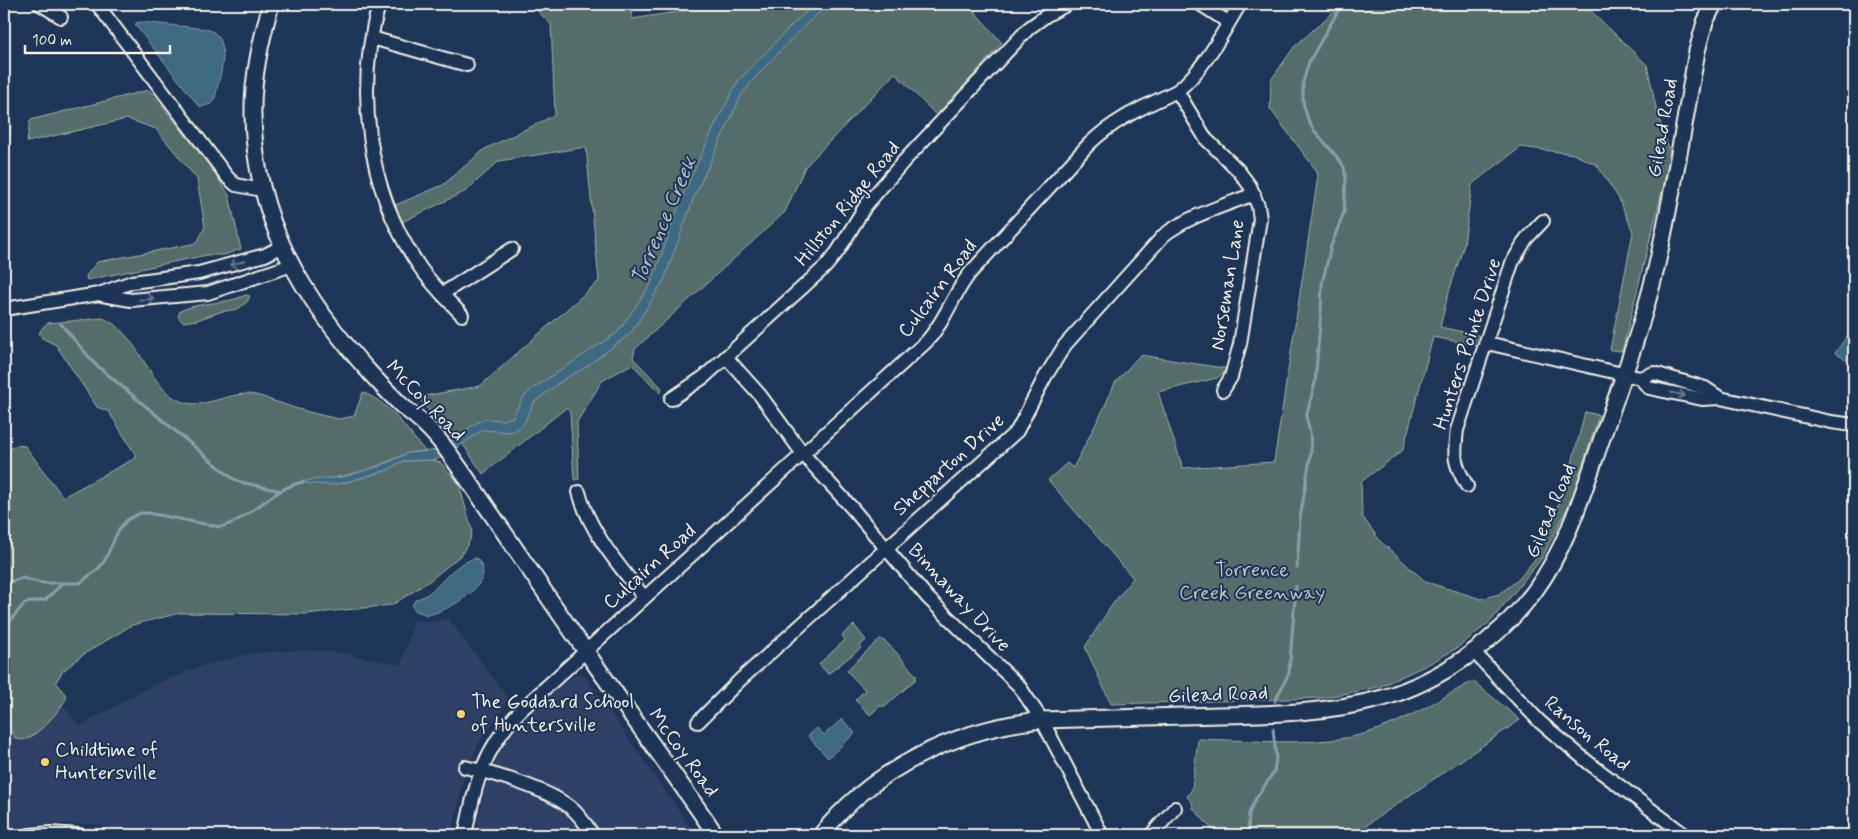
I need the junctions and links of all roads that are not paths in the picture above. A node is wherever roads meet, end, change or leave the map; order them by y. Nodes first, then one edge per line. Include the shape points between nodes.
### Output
1 (40, 4) edge
2 (97, 4) edge
3 (271, 4) edge
4 (379, 4) edge
5 (1068, 4) edge
6 (1200, 4) edge
7 (1240, 4) edge
8 (1714, 4) edge
9 (61, 17) dead end
10 (1228, 22) junction
11 (372, 38) junction
12 (467, 65) dead end
13 (1178, 91) junction
14 (262, 190) junction
15 (1254, 194) junction
16 (1542, 221) dead end
17 (282, 246) junction
18 (512, 249) dead end
19 (292, 265) junction
20 (99, 294) junction
21 (442, 294) junction
22 (4, 309) edge
23 (462, 315) dead end
24 (1487, 342) junction
25 (726, 357) junction
26 (1624, 374) junction
27 (1223, 390) dead end
28 (670, 399) dead end
29 (1854, 425) edge
30 (803, 454) junction
31 (1467, 486) dead end
32 (579, 492) dead end
33 (886, 547) junction
34 (644, 597) junction
35 (586, 652) junction
36 (1474, 652) junction
37 (1042, 720) junction
38 (698, 722) dead end
39 (466, 767) dead end
40 (481, 771) junction
41 (1176, 808) dead end
42 (30, 835) edge
43 (79, 835) edge
44 (465, 835) edge
45 (593, 835) edge
46 (716, 835) edge
47 (821, 835) edge
48 (1102, 835) edge
49 (1151, 835) edge
50 (1685, 835) edge

1 - 9 street
2 - 14 street via 228,178 236,185
3 - 14 main road, McCoy Road via 258,60 253,115
4 - 11 street
5 - 25 street, Hillston Ridge Road via 1023,33 904,160 866,205 826,266
6 - 10 street
7 - 10 street, Culcairn Road
8 - 26 main road, Gilead Road via 1697,50 1654,276
10 - 13 street, Culcairn Road via 1196,73
11 - 12 street
11 - 21 street via 367,76 368,113 370,140 381,189 401,238
13 - 15 street, Norseman Lane via 1206,139 1246,179
13 - 30 street, Culcairn Road via 1105,128 970,273 926,342
14 - 17 main road, McCoy Road
15 - 27 street, Norseman Lane via 1260,219 1257,238 1240,344 1231,377
15 - 33 street, Shepparton Drive via 1191,219 1164,235 1065,345 1017,431
16 - 24 street, Hunters Pointe Drive via 1517,253
17 - 19 main road, McCoy Road
17 -> 20 street via 255,258 198,272 132,282
18 - 21 street
20 -> 19 street via 132,300 208,293
19 - 35 main road, McCoy Road via 316,307 340,338 385,388 425,424 456,462
20 - 22 street
21 - 23 street
24 - 26 street
24 - 31 street, Hunters Pointe Drive via 1457,430 1455,458
25 - 28 street, Hillston Ridge Road via 697,383
25 - 30 street, Binnaway Drive via 760,395
26 - 29 street via 1640,378 1649,388 1702,399 1720,398
26 - 36 main road, Gilead Road via 1565,539 1534,592
30 - 33 street, Binnaway Drive
30 - 34 street, Culcairn Road
32 - 34 street via 587,515
33 - 37 street, Binnaway Drive via 928,598 1019,686
33 - 38 street, Shepparton Drive
34 - 35 street, Culcairn Road
35 - 40 street, Culcairn Road via 509,722 498,735
35 - 46 main road, McCoy Road
36 - 37 main road, Gilead Road via 1435,677 1409,688 1333,709 1275,714
36 - 50 street, Ranson Road via 1540,722
37 - 47 main road, Gilead Road via 970,734 914,758 868,788
37 - 48 street, Binnaway Drive
39 - 40 street
40 - 44 street, Culcairn Road
40 - 45 street via 560,800 573,810
41 - 49 street
42 - 43 street

